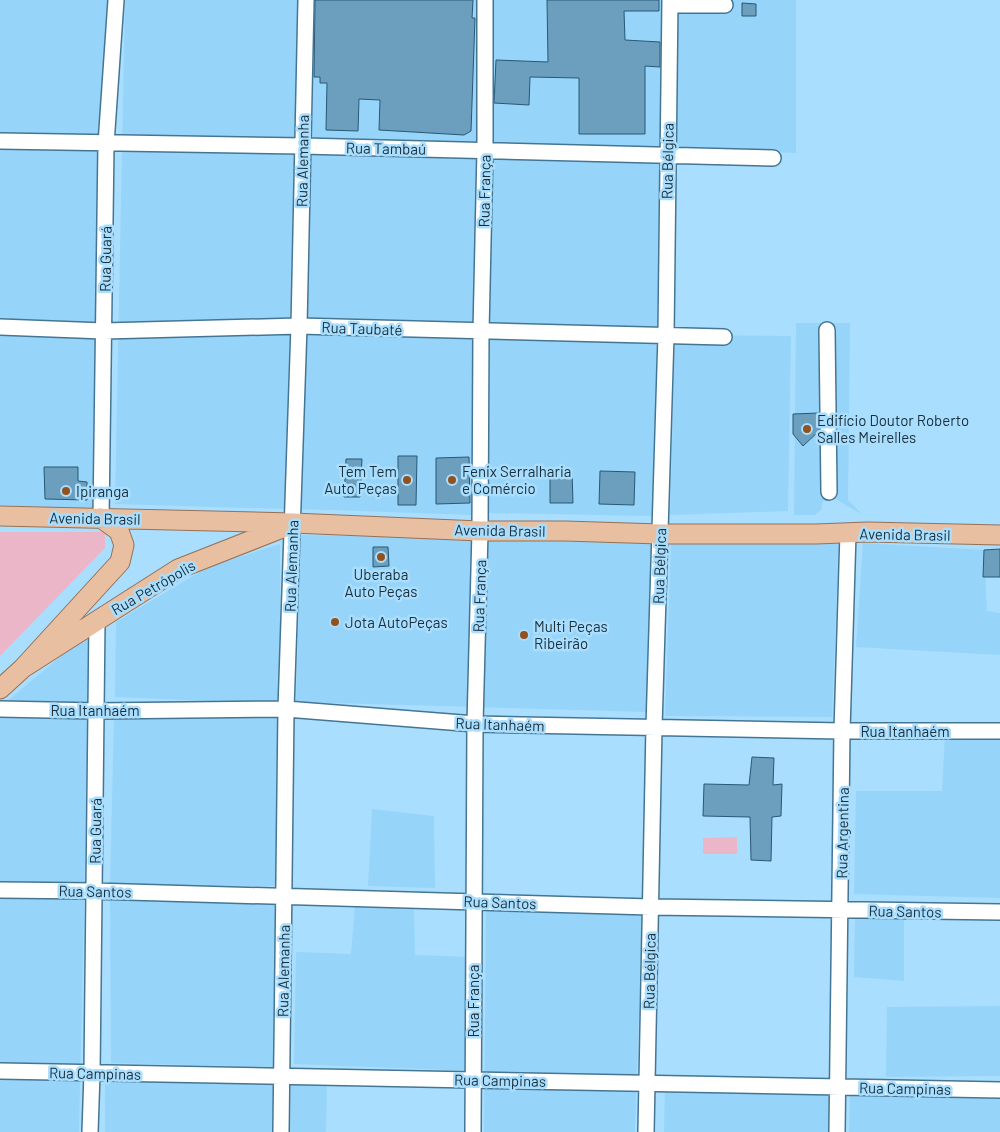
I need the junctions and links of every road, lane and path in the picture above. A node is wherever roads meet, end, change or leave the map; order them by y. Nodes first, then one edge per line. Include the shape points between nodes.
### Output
1 (116, 0) edge
2 (306, 0) edge
3 (485, 0) edge
4 (670, 3) edge
5 (725, 4) dead end
6 (0, 141) edge
7 (106, 144) junction
8 (303, 146) junction
9 (485, 150) junction
10 (667, 154) junction
11 (773, 158) dead end
12 (299, 326) junction
13 (0, 327) edge
14 (827, 330) dead end
15 (104, 331) junction
16 (481, 332) junction
17 (666, 335) junction
18 (724, 337) dead end
19 (829, 492) dead end
20 (0, 516) edge
21 (101, 518) junction
22 (293, 523) junction
23 (480, 531) junction
24 (848, 533) junction
25 (660, 534) junction
26 (1000, 535) edge
27 (97, 620) junction
28 (23, 668) junction
29 (0, 689) edge
30 (0, 709) edge
31 (286, 709) junction
32 (97, 711) junction
33 (475, 724) junction
34 (654, 727) junction
35 (842, 730) junction
36 (1000, 731) edge
37 (0, 890) edge
38 (94, 891) junction
39 (284, 896) junction
40 (474, 902) junction
41 (651, 907) junction
42 (841, 910) junction
43 (1000, 912) edge
44 (0, 1071) edge
45 (92, 1073) junction
46 (282, 1076) junction
47 (473, 1080) junction
48 (647, 1083) junction
49 (839, 1087) junction
50 (1000, 1090) edge
51 (90, 1132) edge
52 (281, 1132) edge
53 (473, 1132) edge
54 (646, 1132) edge
55 (837, 1132) edge

1 - 7 street, Rua Guará
2 - 8 street, Rua Alemanha
3 - 9 street, Rua França
4 - 5 street
4 - 10 street, Rua Bélgica
6 - 7 street, Rua Tambaú
7 - 8 street, Rua Tambaú
7 - 15 street, Rua Guará
8 - 9 street, Rua Tambaú
8 - 12 street, Rua Alemanha
9 - 10 street, Rua Tambaú
9 - 16 street, Rua França
10 - 11 street, Rua Tambaú
10 - 17 street, Rua Bélgica
12 - 15 street, Rua Taubaté
12 - 16 street, Rua Taubaté
12 - 22 street, Rua Alemanha
13 - 15 street, Rua Taubaté
14 - 19 street
15 - 21 street, Rua Guará
16 - 17 street, Rua Taubaté
16 - 23 street, Rua França
17 - 18 street, Rua Taubaté
17 - 25 street, Rua Bélgica
20 - 21 main road, Avenida Brasil
21 - 22 main road, Avenida Brasil
21 - 28 main road, Rua Petrópolis via 119,531 124,545 120,562
22 - 23 main road, Avenida Brasil
22 - 27 main road, Rua Petrópolis via 178,569
22 - 31 street, Rua Alemanha
23 - 25 main road, Avenida Brasil
23 - 33 street, Rua França
24 - 25 main road, Avenida Brasil
24 - 26 main road, Avenida Brasil
24 - 35 street, Rua Argentina
25 - 34 street, Rua Bélgica
27 - 28 main road, Rua Petrópolis
27 - 32 street, Rua Guará
28 - 29 main road, Rua Petrópolis
30 - 32 street, Rua Itanhaém
31 - 32 street, Rua Itanhaém
31 - 33 street, Rua Itanhaém
31 - 39 street, Rua Alemanha
32 - 38 street, Rua Guará
33 - 34 street, Rua Itanhaém
33 - 40 street, Rua França
34 - 35 street, Rua Itanhaém
34 - 41 street, Rua Bélgica
35 - 36 street, Rua Itanhaém
35 - 42 street, Rua Argentina
37 - 38 street, Rua Santos
38 - 39 street, Rua Santos
38 - 45 street, Rua Guará
39 - 40 street, Rua Santos
39 - 46 street, Rua Alemanha
40 - 41 street, Rua Santos
40 - 47 street, Rua França
41 - 42 street, Rua Santos
41 - 48 street, Rua Bélgica
42 - 43 street, Rua Santos
42 - 49 street, Rua Argentina
44 - 45 street, Rua Campinas
45 - 46 street, Rua Campinas
45 - 51 street, Rua Guará
46 - 47 street, Rua Campinas
46 - 52 street, Rua Alemanha
47 - 48 street, Rua Campinas
47 - 53 street, Rua França
48 - 49 street, Rua Campinas
48 - 54 street, Rua Bélgica
49 - 50 street, Rua Campinas
49 - 55 street, Rua Argentina

